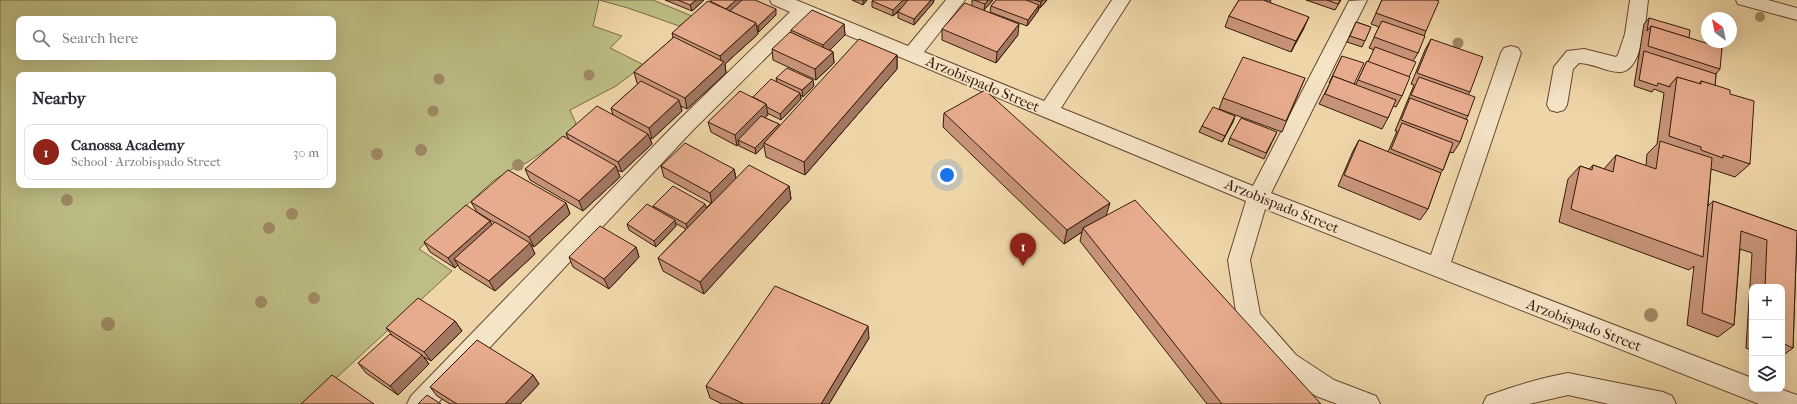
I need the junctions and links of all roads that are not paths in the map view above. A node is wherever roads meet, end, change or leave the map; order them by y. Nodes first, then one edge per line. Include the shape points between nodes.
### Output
1 (779, 0) edge
2 (956, 0) edge
3 (1121, 0) edge
4 (1639, 0) edge
5 (1745, 0) edge
6 (1358, 1) edge
7 (802, 10) junction
8 (1797, 14) edge
9 (1511, 53) dead end
10 (912, 54) junction
11 (1557, 105) dead end
12 (1048, 111) junction
13 (1258, 197) junction
14 (1438, 268) junction
15 (420, 404) edge
16 (1367, 404) edge
17 (1496, 404) edge
18 (1663, 404) edge
19 (1789, 404) edge

1 - 7 street, Arzobispado Street
2 - 10 street
3 - 12 street
4 - 11 street via 1627,59 1621,65 1574,56 1564,67
5 - 8 street
6 - 13 street
7 - 10 street, Arzobispado Street
7 - 15 street via 685,126
9 - 14 street
10 - 12 street, Arzobispado Street
12 - 13 street, Arzobispado Street
13 - 14 street, Arzobispado Street
13 - 16 street via 1239,260 1249,318 1287,362 1325,388
14 - 19 street, Arzobispado Street
17 - 18 street via 1536,390 1568,384

